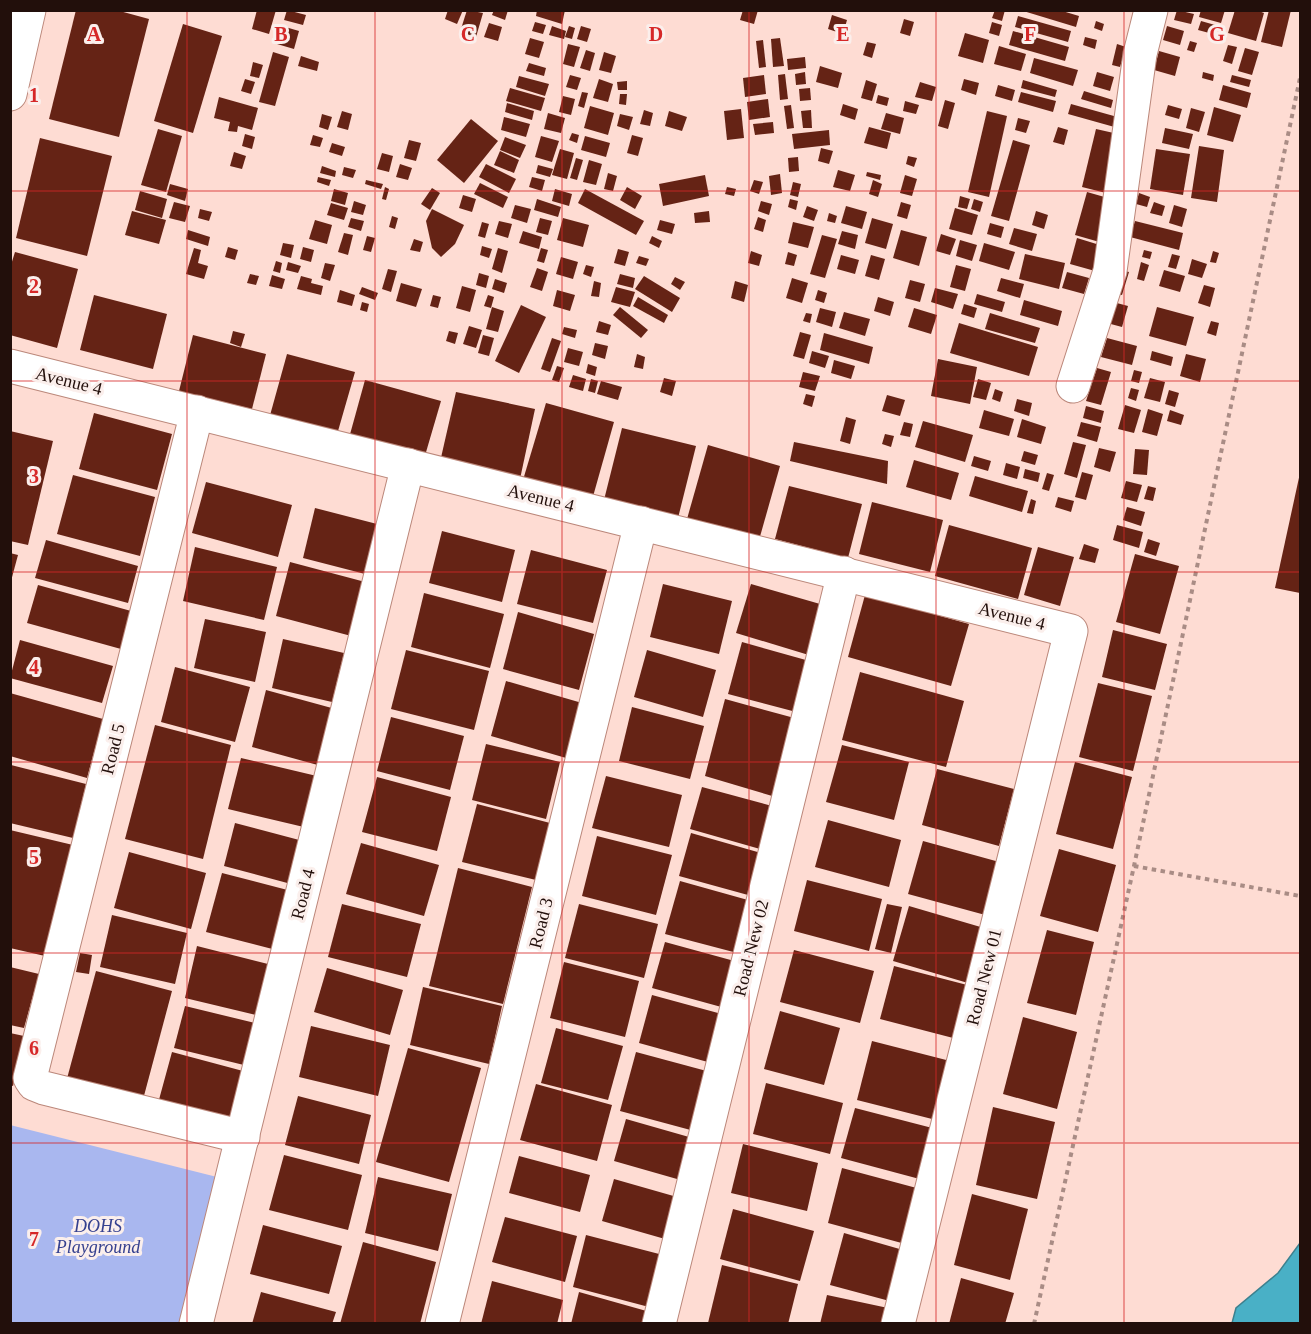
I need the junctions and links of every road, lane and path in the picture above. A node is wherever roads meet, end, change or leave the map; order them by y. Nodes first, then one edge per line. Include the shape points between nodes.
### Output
1 (29, 10) edge
2 (1151, 10) edge
3 (1300, 78) edge
4 (10, 94) edge
5 (10, 366) edge
6 (1073, 386) dead end
7 (197, 412) junction
8 (408, 465) junction
9 (641, 523) junction
10 (844, 573) junction
11 (1071, 631) joint
12 (1134, 866) junction
13 (1300, 896) edge
14 (243, 1137) junction
15 (196, 1323) edge
16 (442, 1323) edge
17 (658, 1323) edge
18 (898, 1323) edge
19 (1034, 1323) edge

1 - 4 street
2 - 6 street via 1140,54 1110,271
3 - 12 path
5 - 7 street, Avenue 4
7 - 8 street, Avenue 4
7 - 14 street, Road 5 via 30,1078 44,1088
8 - 9 street, Avenue 4
8 - 14 street, Road 4
9 - 10 street, Avenue 4
9 - 16 street, Road 3
10 - 11 street, Avenue 4
10 - 17 street, Road New 02
11 - 18 street, Road New 01
12 - 13 path
12 - 19 path
14 - 15 street, Road 4

